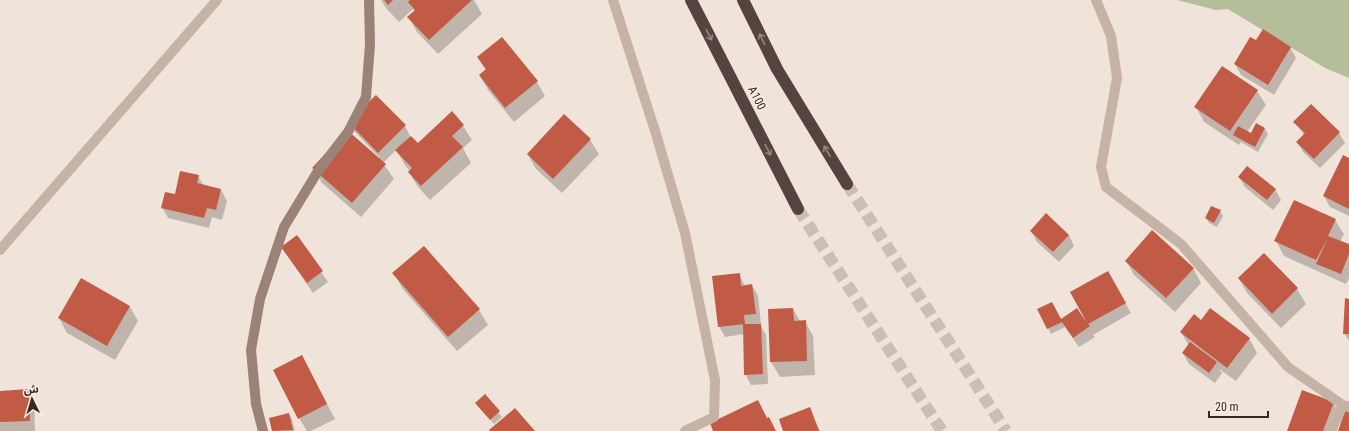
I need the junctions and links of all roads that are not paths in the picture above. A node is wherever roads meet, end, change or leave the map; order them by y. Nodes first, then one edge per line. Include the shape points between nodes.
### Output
1 (217, 0) edge
2 (369, 0) edge
3 (613, 0) edge
4 (691, 0) edge
5 (743, 0) edge
6 (1096, 0) edge
7 (847, 184) tunnel mouth
8 (798, 209) tunnel mouth
9 (0, 250) edge
10 (1346, 406) edge
11 (696, 428) edge
12 (264, 431) edge
13 (685, 431) edge
14 (1331, 431) edge

1 - 9 street
2 - 12 street via 370,44 366,96 348,132 318,171 284,226 260,299 251,350 256,404
3 - 11 street via 685,233 715,380 714,417
4 -> 8 highway, A100 / A100
7 -> 5 highway via 777,69
6 - 10 street via 1111,36 1116,78 1102,167 1106,187 1181,244 1288,367
10 - 14 street
11 - 13 street

